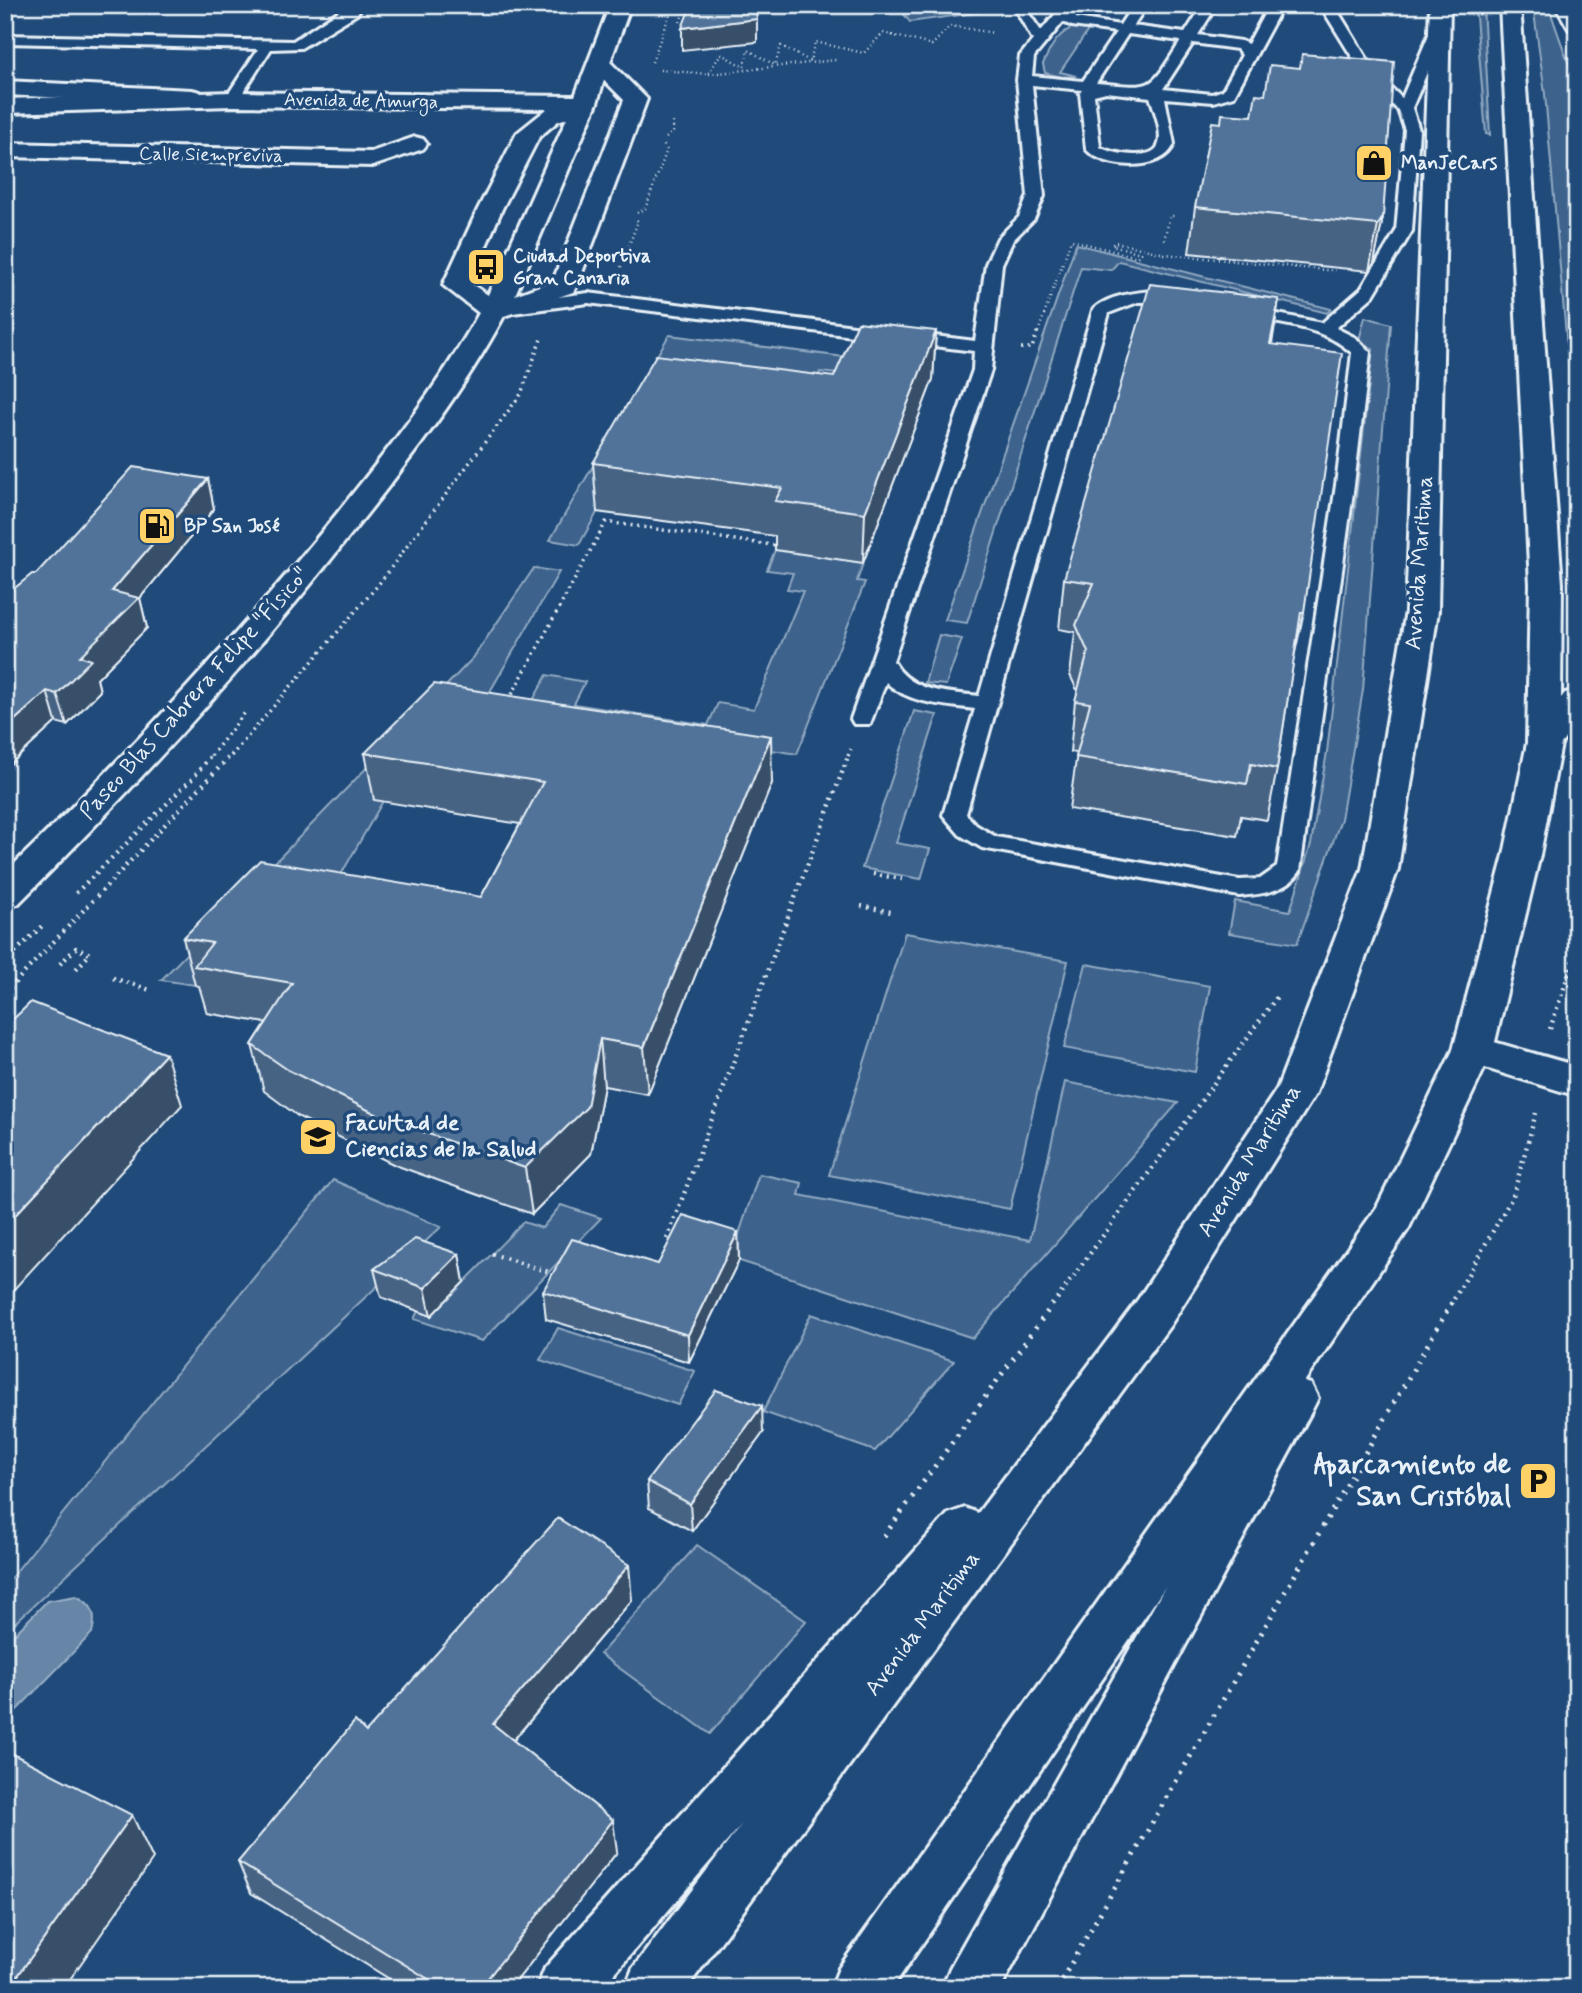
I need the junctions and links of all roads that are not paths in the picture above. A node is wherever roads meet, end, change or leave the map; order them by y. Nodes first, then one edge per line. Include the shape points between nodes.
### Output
1 (355, 5) edge
2 (621, 5) edge
3 (1140, 5) edge
4 (1209, 5) edge
5 (1276, 5) edge
6 (1327, 5) edge
7 (1510, 5) edge
8 (1565, 5) edge
9 (1018, 6) edge
10 (1068, 7) edge
11 (1440, 15) edge
12 (1577, 24) edge
13 (1125, 29) junction
14 (1038, 36) junction
15 (1189, 38) junction
16 (5, 39) edge
17 (267, 45) junction
18 (1250, 55) junction
19 (599, 63) junction
20 (1024, 80) junction
21 (1089, 86) junction
22 (5, 88) edge
23 (1147, 92) junction
24 (232, 99) junction
25 (489, 103) junction
26 (586, 103) junction
27 (5, 106) edge
28 (1405, 108) junction
29 (529, 133) junction
30 (623, 133) junction
31 (415, 144) dead end
32 (5, 150) edge
33 (1406, 202) junction
34 (1435, 228) junction
35 (564, 286) junction
36 (588, 298) junction
37 (1196, 301) edge
38 (1221, 307) edge
39 (493, 311) junction
40 (1324, 330) junction
41 (983, 347) junction
42 (883, 661) junction
43 (1577, 700) edge
44 (987, 704) junction
45 (862, 719) road end
46 (1544, 743) junction
47 (5, 895) edge
48 (1473, 1049) junction
49 (1562, 1076) edge
50 (1394, 1216) junction
51 (1155, 1311) junction
52 (565, 1988) edge
53 (653, 1988) edge
54 (859, 1988) edge
55 (970, 1988) edge

1 - 17 lane via 296,46
2 - 19 main road, Paseo Blas Cabrera Felipe "Físico"
3 - 13 lane
4 - 15 lane
5 - 18 lane
6 - 28 lane via 1372,78
7 - 46 main road via 1546,584
8 - 12 main road
9 - 14 lane
10 - 13 lane via 1067,18 1072,22
10 - 14 lane
11 - 28 lane
11 - 34 main road, Avenida Maritima
13 - 15 lane
13 - 21 lane
14 - 20 lane via 1027,56
15 - 18 lane via 1241,45
15 - 23 lane via 1160,85
16 - 17 lane
17 - 24 lane
18 - 23 lane via 1229,93 1222,97
19 - 26 main road, Paseo Blas Cabrera Felipe "Físico"
19 - 30 main road via 636,99
20 - 21 lane
20 - 41 lane via 1036,196 1026,219 1006,238 995,264
21 - 23 lane
21 - 23 lane via 1093,149 1100,155 1128,159 1159,154 1168,141 1156,94
22 - 24 main road, Avenida de Amurga
24 - 25 main road, Avenida de Amurga
24 - 27 main road, Avenida de Amurga
25 - 26 main road, Avenida de Amurga
25 - 29 main road, Avenida de Amurga via 523,116
26 - 29 main road via 550,116
26 - 30 main road
26 - 39 main road, Paseo Blas Cabrera Felipe "Físico"
28 - 33 lane via 1412,130
29 - 39 main road via 456,285
30 - 35 main road
31 - 32 main road, Calle Siempreviva via 373,159
33 - 34 lane
33 - 40 lane via 1404,230 1379,276
34 - 51 main road, Avenida Maritima via 1422,611 1380,869 1296,1093
35 - 36 lane
35 - 39 main road
36 - 39 lane
36 - 41 lane
37 - 44 lane via 1143,296 1101,310
38 - 40 lane
39 - 47 main road, Paseo Blas Cabrera Felipe "Físico" via 426,417 294,589 148,753
40 - 44 lane via 1352,342 1361,352 1288,872 1265,886 1239,888 990,843 954,815
41 - 42 lane via 982,370
42 - 44 lane via 900,686 920,694
42 - 45 lane
43 - 46 main road
46 - 48 main road
48 - 49 main road
48 - 50 main road
50 - 54 main road
50 - 55 main road
51 - 52 main road
51 - 53 main road, Avenida Maritima

